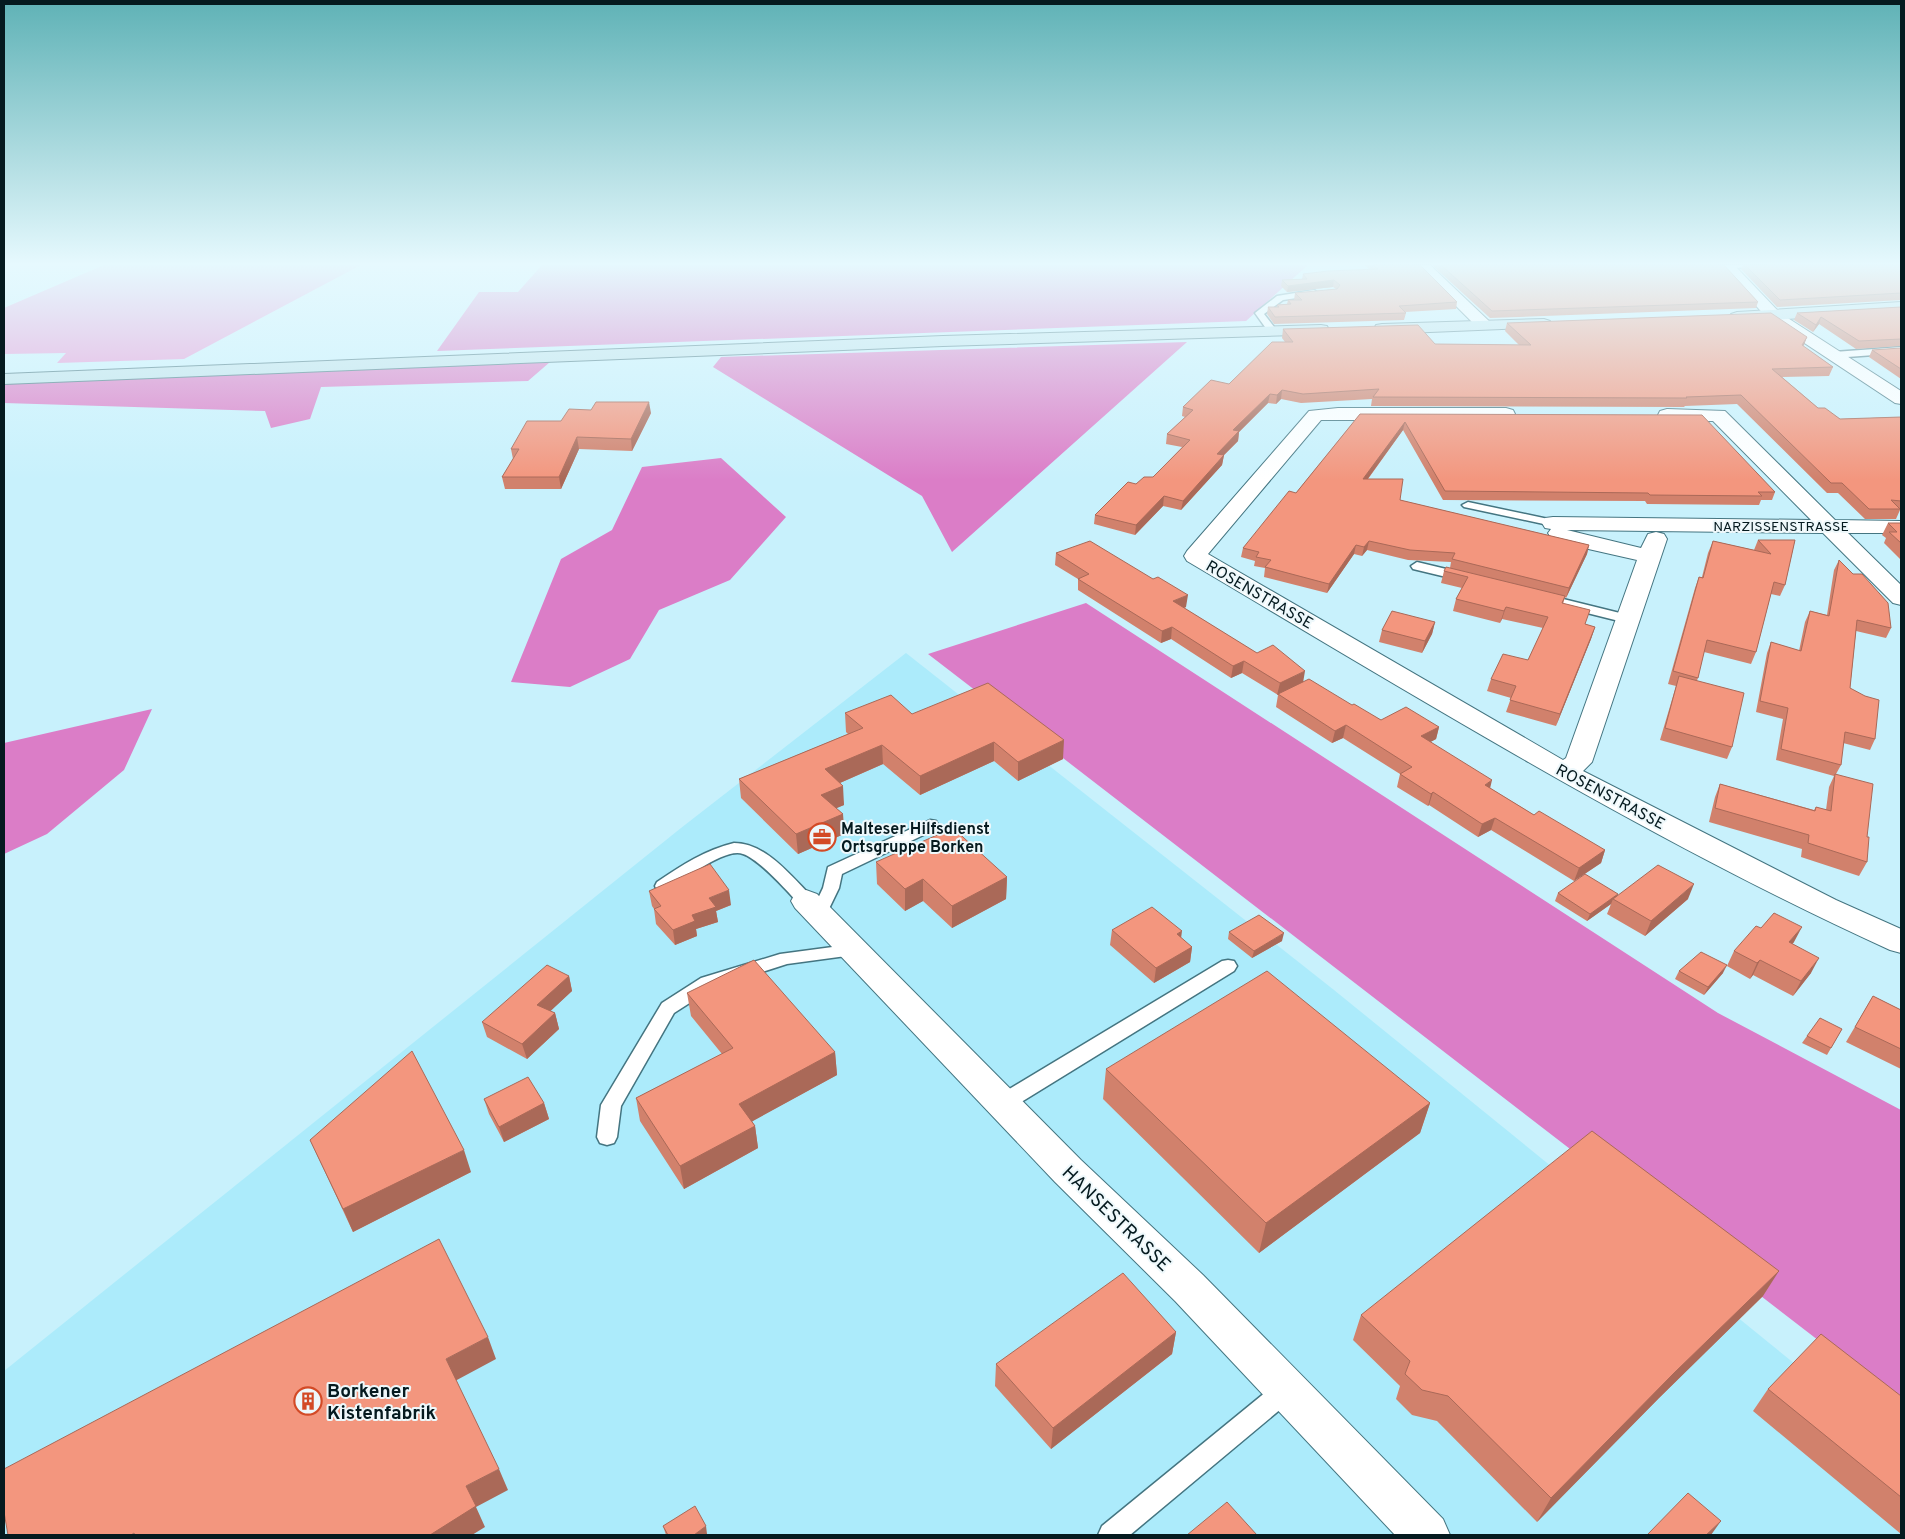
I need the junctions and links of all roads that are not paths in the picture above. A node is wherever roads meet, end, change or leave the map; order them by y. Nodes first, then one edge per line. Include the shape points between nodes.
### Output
1 (1096, 337) edge
2 (1806, 337) edge
3 (1901, 350) edge
4 (1834, 355) junction
5 (4, 379) edge
6 (1901, 399) edge
7 (1530, 414) edge
8 (1649, 415) edge
9 (1468, 505) dead end
10 (1553, 524) junction
11 (1661, 526) junction
12 (1830, 527) junction
13 (1901, 527) edge
14 (1649, 556) junction
15 (1417, 566) dead end
16 (1474, 580) edge
17 (1531, 594) edge
18 (1901, 598) edge
19 (1627, 619) junction
20 (1564, 772) junction
21 (930, 825) dead end
22 (663, 886) edge
23 (812, 907) junction
24 (1899, 935) edge
25 (855, 950) junction
26 (1228, 966) dead end
27 (1003, 1103) junction
28 (607, 1137) dead end
29 (1287, 1389) junction
30 (1111, 1535) edge
31 (1427, 1535) edge

1 - 5 street
2 - 4 street
3 - 4 lane
4 - 6 street
7 - 20 street, ROSENSTRASSE via 1316,415 1195,556
8 - 12 street via 1718,416
9 - 10 lane, NARZISSENSTRASSE
10 - 11 street, NARZISSENSTRASSE
10 - 14 street, NARZISSENSTRASSE via 1561,536
11 - 12 street, NARZISSENSTRASSE
11 - 14 street
12 - 13 street, NARZISSENSTRASSE
12 - 18 street
14 - 19 street
15 - 16 lane
17 - 19 lane
19 - 20 street via 1578,762
20 - 24 street, ROSENSTRASSE via 1825,908
21 - 23 lane via 834,871 831,888
22 - 23 lane via 706,859 728,849 745,848 771,866
23 - 25 street, HANSESTRASSE
25 - 27 street, HANSESTRASSE
25 - 28 lane via 786,958 707,983 668,1008 610,1105
26 - 27 lane
27 - 29 street, HANSESTRASSE
29 - 30 lane
29 - 31 street, HANSESTRASSE

